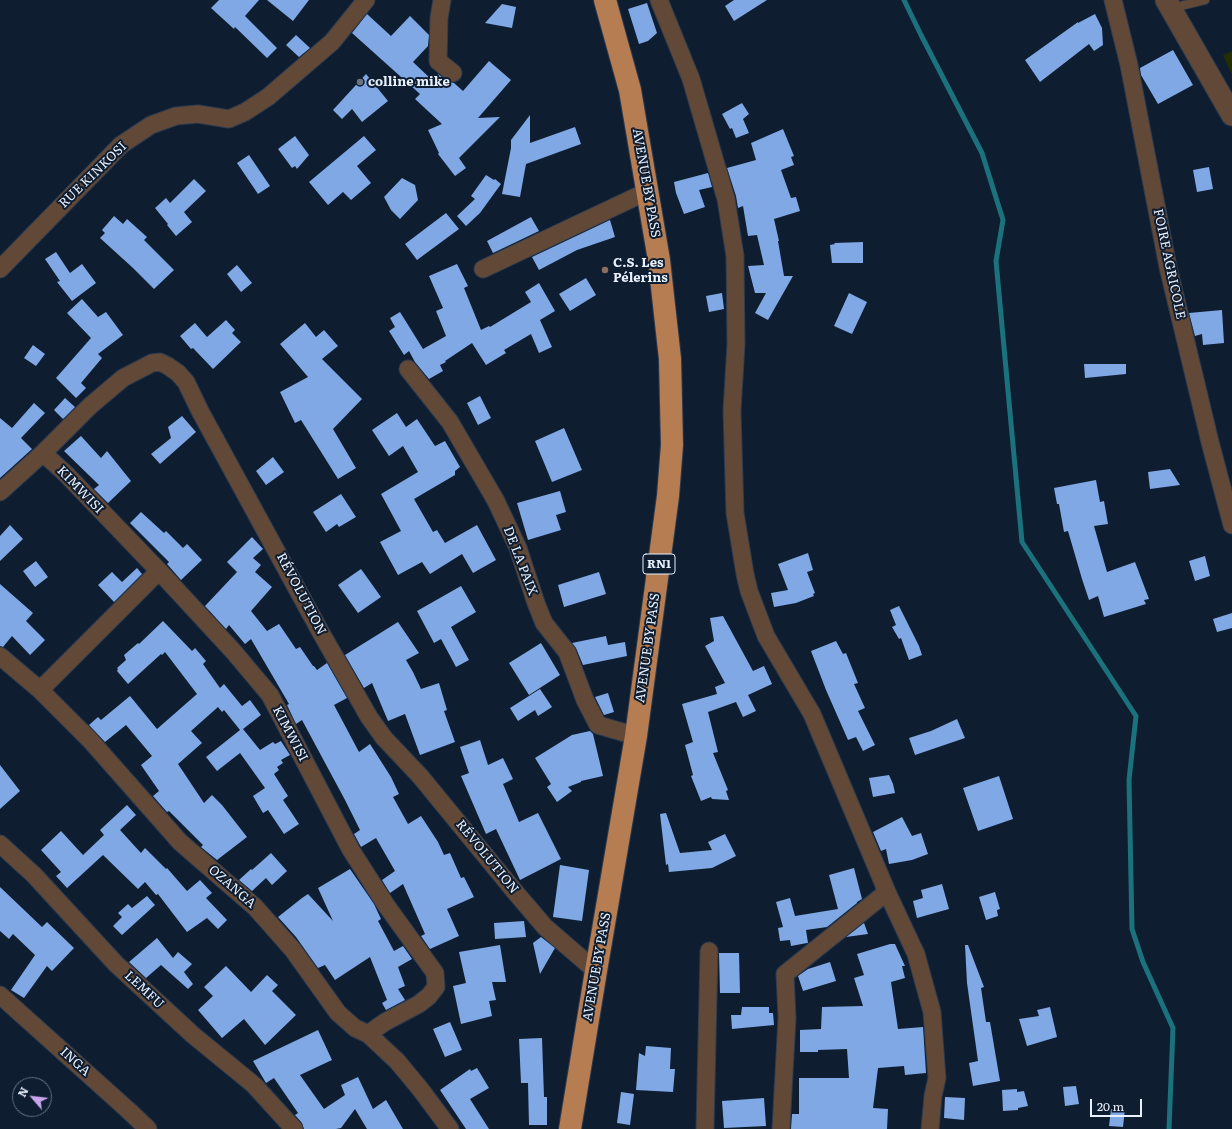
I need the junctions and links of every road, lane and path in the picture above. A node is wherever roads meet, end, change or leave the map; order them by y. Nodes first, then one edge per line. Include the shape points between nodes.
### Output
1 (366, 0) edge
2 (442, 0) edge
3 (605, 0) edge
4 (659, 0) edge
5 (1113, 0) edge
6 (1205, 0) edge
7 (1169, 4) edge
8 (453, 73) dead end
9 (1232, 115) edge
10 (648, 191) junction
11 (0, 269) edge
12 (483, 269) dead end
13 (408, 370) dead end
14 (42, 453) junction
15 (0, 492) edge
16 (1232, 525) edge
17 (159, 571) junction
18 (0, 656) edge
19 (40, 690) junction
20 (636, 736) junction
21 (0, 844) edge
22 (887, 892) junction
23 (710, 951) dead end
24 (596, 971) junction
25 (0, 995) edge
26 (368, 1034) junction
27 (148, 1129) edge
28 (294, 1129) edge
29 (450, 1129) edge
30 (570, 1129) edge
31 (705, 1129) edge
32 (781, 1129) edge
33 (930, 1129) edge

1 - 11 street, RUE KINKOSI via 332,42 268,97 245,112 229,118 198,114 176,116 151,125 121,145
2 - 8 street via 438,60
3 - 10 highway, AVENUE BY PASS / RN1 via 630,90
4 - 22 street via 691,79 726,199 735,256 736,344 732,411 735,513 749,591 766,636 812,714
5 - 16 street, FOIRE AGRICOLE via 1130,65 1168,268
6 - 7 lane
7 - 9 street
10 - 12 street
10 - 20 highway, AVENUE BY PASS / RN1 via 670,359 672,444 668,496
13 - 20 street, DE LA PAIX via 450,422 496,501 518,548 544,623 567,652 585,700 598,725
14 - 15 street, RÉVOLUTION
14 - 17 street, KIMWISI via 66,474
14 - 24 street, RÉVOLUTION via 123,378 152,363 160,362 178,373 186,382 369,717 544,927
17 - 19 street
17 - 26 street, KIMWISI via 233,650 270,695 351,850 386,905 435,973 436,986 430,996
18 - 19 street, OZANGA
19 - 26 street, OZANGA via 90,740 180,842 255,907 293,950 338,1013 355,1028
20 - 24 highway, AVENUE BY PASS / RN1
21 - 28 street, LEMFU via 34,875 116,964 193,1036 254,1085
22 - 32 street via 785,974 787,1018
22 - 33 street via 916,954 932,1012 937,1078
23 - 31 street
24 - 30 highway, AVENUE BY PASS / RN1
25 - 27 street, INGA
26 - 29 street, OZANGA via 396,1061

